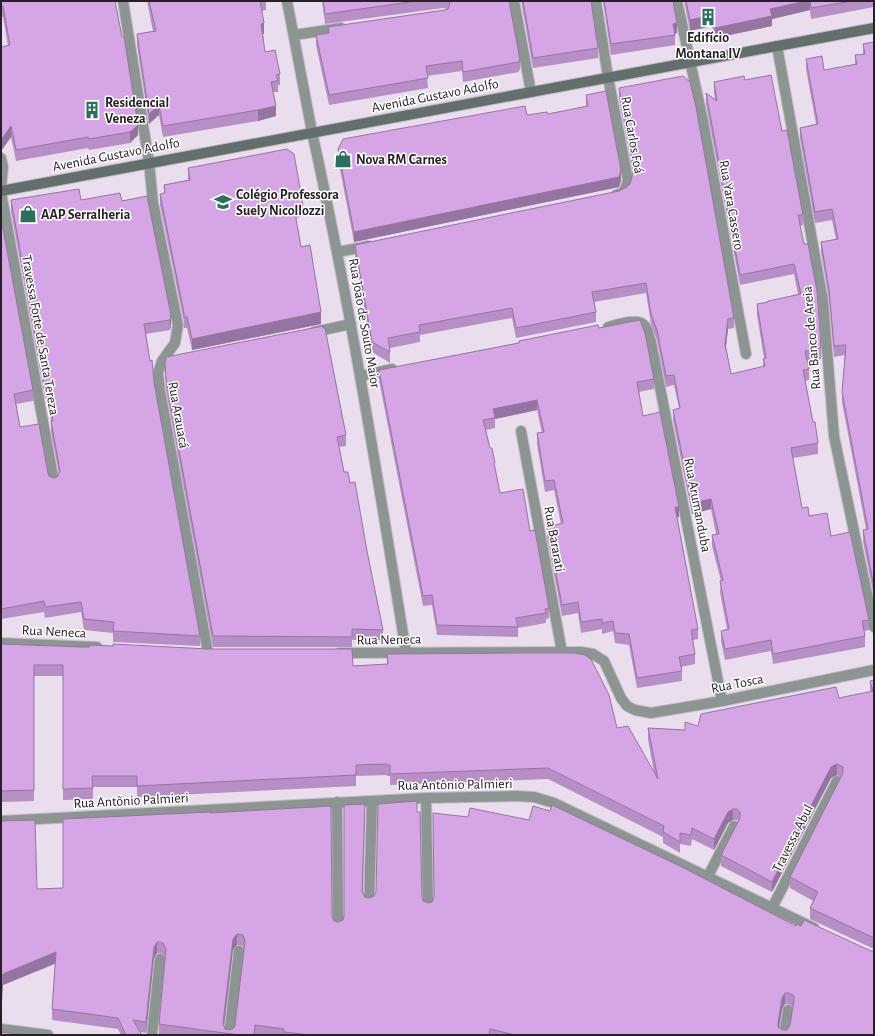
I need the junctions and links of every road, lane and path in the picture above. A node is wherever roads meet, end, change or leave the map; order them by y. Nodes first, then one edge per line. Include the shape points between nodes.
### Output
1 (123, 1) edge
2 (287, 1) edge
3 (514, 1) edge
4 (596, 1) edge
5 (677, 1) edge
6 (349, 27) edge
7 (874, 28) edge
8 (294, 35) junction
9 (777, 46) junction
10 (690, 62) junction
11 (608, 77) junction
12 (531, 92) junction
13 (312, 132) junction
14 (1, 158) edge
15 (149, 162) junction
16 (1, 190) edge
17 (603, 198) edge
18 (376, 244) edge
19 (338, 252) junction
20 (351, 324) junction
21 (596, 329) edge
22 (305, 334) edge
23 (746, 354) dead end
24 (174, 359) edge
25 (162, 361) junction
26 (400, 368) edge
27 (361, 376) junction
28 (521, 431) dead end
29 (54, 482) edge
30 (874, 627) edge
31 (1, 643) edge
32 (107, 648) edge
33 (406, 652) junction
34 (562, 652) junction
35 (208, 653) edge
36 (328, 654) edge
37 (874, 670) edge
38 (616, 686) joint
39 (722, 701) junction
40 (837, 781) edge
41 (426, 798) junction
42 (372, 801) junction
43 (337, 802) junction
44 (1, 821) edge
45 (734, 826) edge
46 (708, 878) junction
47 (369, 903) edge
48 (428, 908) edge
49 (772, 908) junction
50 (338, 927) edge
51 (826, 934) edge
52 (239, 951) dead end
53 (160, 959) dead end
54 (788, 1010) dead end
55 (1, 1029) edge
56 (48, 1035) edge
57 (152, 1035) edge
58 (229, 1035) edge
59 (784, 1035) edge

1 - 15 street, Rua Arauacá
2 - 8 street, Rua João de Souto Maior
3 - 12 street
4 - 11 street
5 - 10 street, Rua Yara Cassero
6 - 8 street
7 - 9 main road, Avenida Gustavo Adolfo
8 - 13 street, Rua João de Souto Maior
9 - 10 main road, Avenida Gustavo Adolfo
9 - 30 street, Rua Banco de Areia via 823,301 834,436
10 - 11 main road, Avenida Gustavo Adolfo
10 - 23 street, Rua Yara Cassero
11 - 12 main road, Avenida Gustavo Adolfo
11 - 17 street, Rua Carlos Foá via 628,180 624,192
12 - 13 main road, Avenida Gustavo Adolfo
13 - 15 main road, Avenida Gustavo Adolfo
13 - 19 street, Rua João de Souto Maior
14 - 16 street, Travessa Forte de Santa Tereza
15 - 16 main road, Avenida Gustavo Adolfo
15 - 25 street, Rua Arauacá via 153,203 178,325 175,343
16 - 29 street, Travessa Forte de Santa Tereza
18 - 19 street
19 - 20 street, Rua João de Souto Maior
20 - 22 street
20 - 27 street, Rua João de Souto Maior
21 - 39 street, Rua Arumanduba via 635,321 644,324 648,329
24 - 25 street
25 - 35 street, Rua Arauacá via 158,373 160,390
26 - 27 street
27 - 33 street, Rua João de Souto Maior
28 - 34 street, Rua Bararati
31 - 32 street, Rua Neneca
33 - 34 street, Rua Neneca
33 - 36 street, Rua Neneca
34 - 38 street, Rua Neneca via 593,654 604,661
37 - 39 street, Rua Tosca
38 - 39 street, Rua Tosca via 627,706 651,713
40 - 49 street, Travessa Abul
41 - 42 street, Rua Antônio Palmieri
41 - 46 street, Rua Antônio Palmieri via 534,797 554,803
41 - 48 street
42 - 43 street, Rua Antônio Palmieri
42 - 47 street
43 - 44 street, Rua Antônio Palmieri
43 - 50 street
45 - 46 street
46 - 49 street, Rua Antônio Palmieri
49 - 51 street, Rua Antônio Palmieri
52 - 58 street
53 - 57 street
54 - 59 street
55 - 56 street

